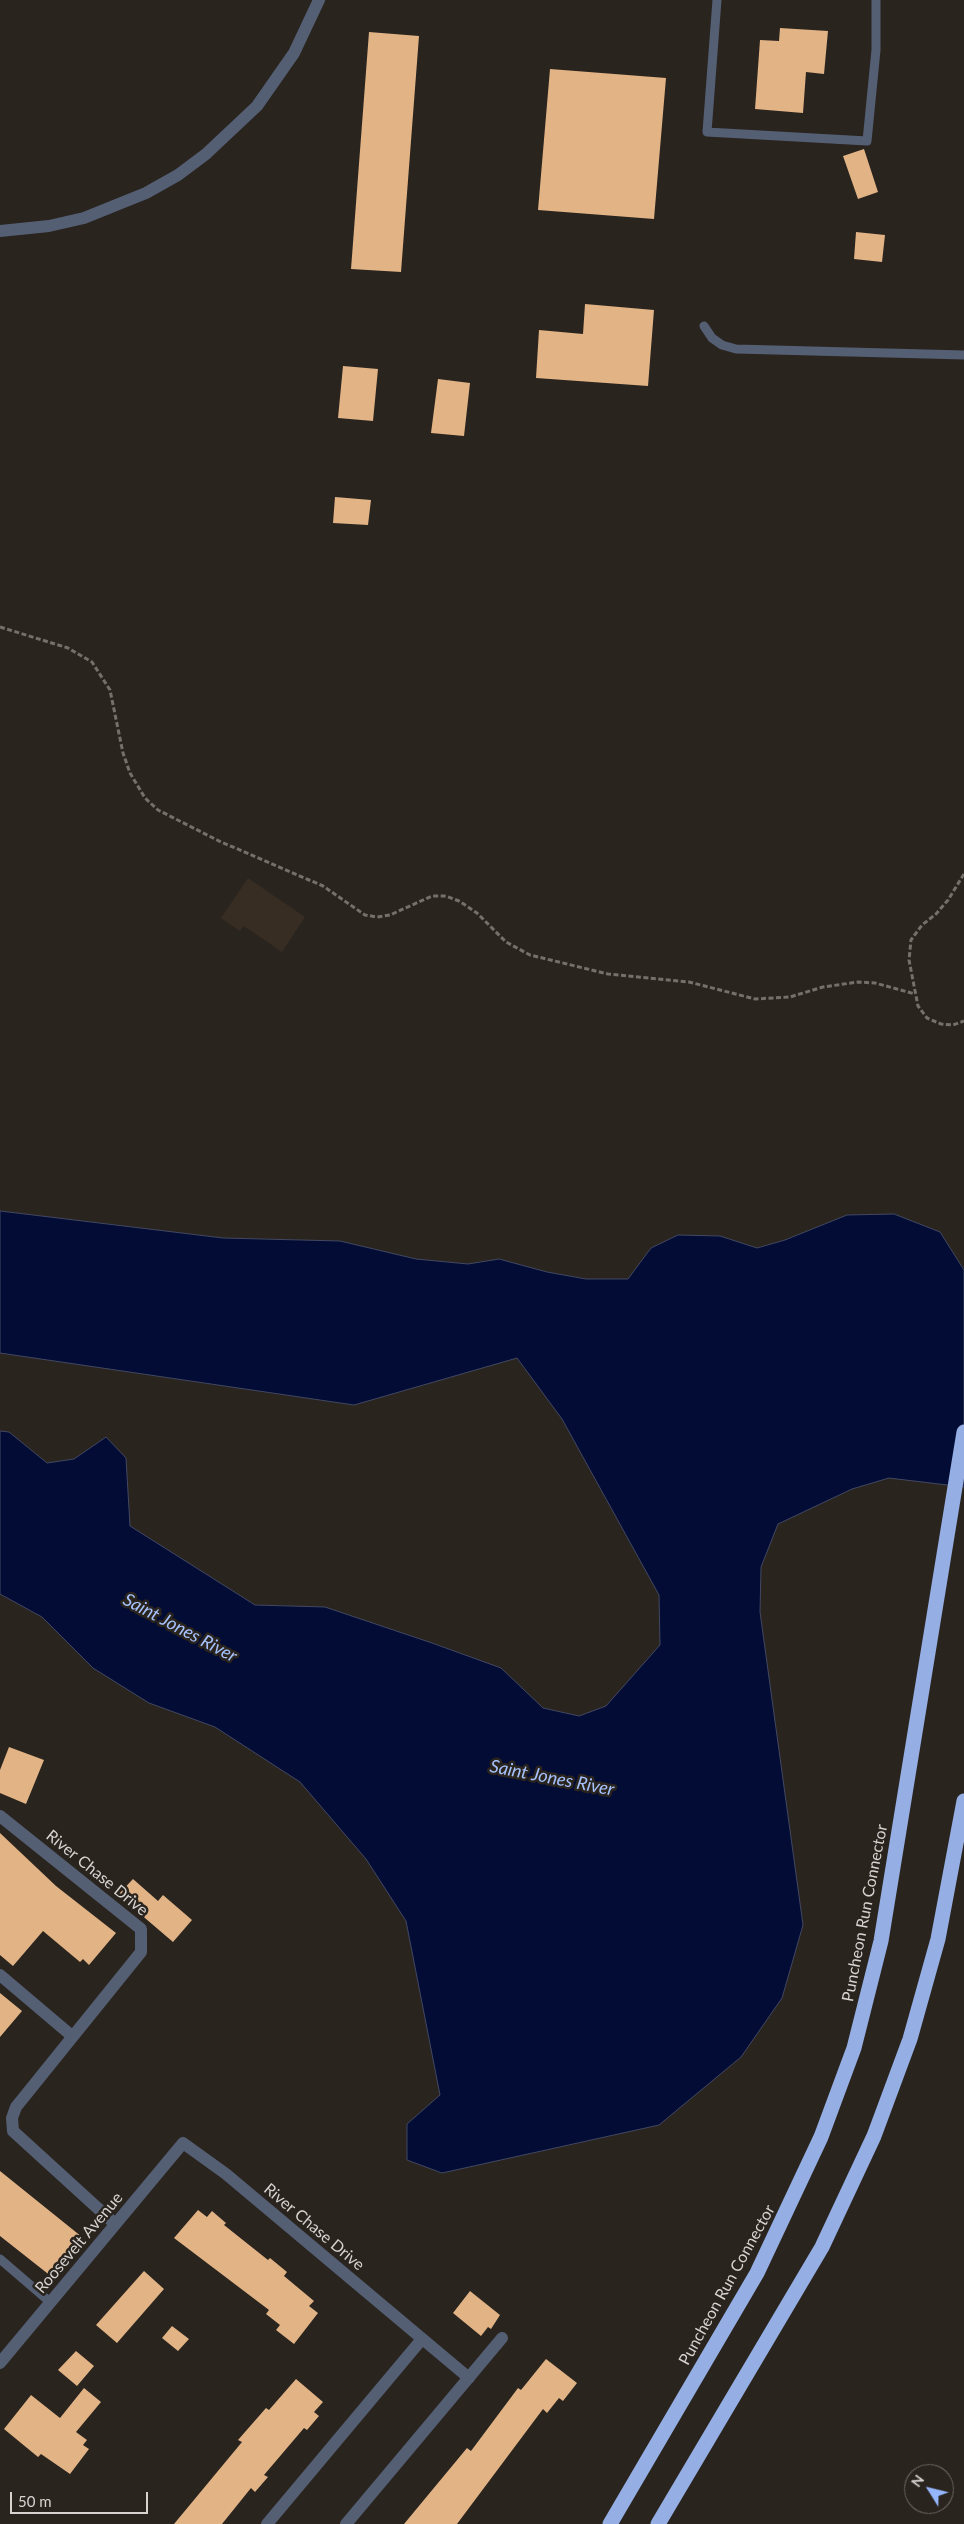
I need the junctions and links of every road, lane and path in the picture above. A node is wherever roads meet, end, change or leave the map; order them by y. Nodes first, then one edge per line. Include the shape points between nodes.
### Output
1 (318, 0) edge
2 (717, 0) edge
3 (876, 0) edge
4 (0, 231) edge
5 (704, 326) dead end
6 (964, 355) edge
7 (0, 627) edge
8 (964, 874) edge
9 (915, 994) junction
10 (964, 1021) edge
11 (964, 1432) edge
12 (964, 1801) edge
13 (0, 1816) edge
14 (0, 1975) edge
15 (72, 2036) junction
16 (183, 2143) joint
17 (115, 2224) junction
18 (0, 2259) edge
19 (50, 2302) junction
20 (502, 2338) dead end
21 (422, 2339) junction
22 (0, 2363) edge
23 (468, 2378) junction
24 (267, 2524) edge
25 (346, 2524) edge
26 (610, 2524) edge
27 (658, 2524) edge

1 - 4 street via 294,53 257,106 206,154 178,175 146,193 84,218
2 - 3 lane via 707,132 867,141 876,50
5 - 6 lane via 717,341 736,349
7 - 9 path via 68,648 92,662 110,690 130,772 145,798 158,810 218,841 324,886 365,915 390,915 432,896 446,896 477,913 506,942 530,954 608,974 689,982 755,999 790,997 858,982 875,983
8 - 9 path via 948,900 911,940 909,960
9 - 10 path via 918,1006 927,1018 941,1024
11 - 26 highway, Puncheon Run Connector via 881,1941 854,2048 838,2096 799,2187 757,2273
12 - 27 highway via 938,1939 910,2039 874,2136 822,2247
13 - 15 street, River Chase Drive via 141,1929 141,1952
14 - 15 street
15 - 17 street, River Chase Drive via 16,2107 12,2118 13,2131
16 - 17 street, Roosevelt Avenue
16 - 21 street, River Chase Drive via 226,2174
17 - 19 street, Roosevelt Avenue
18 - 19 lane
19 - 22 street, Roosevelt Avenue
20 - 23 street
21 - 23 street, River Chase Drive
21 - 24 street
23 - 25 street

